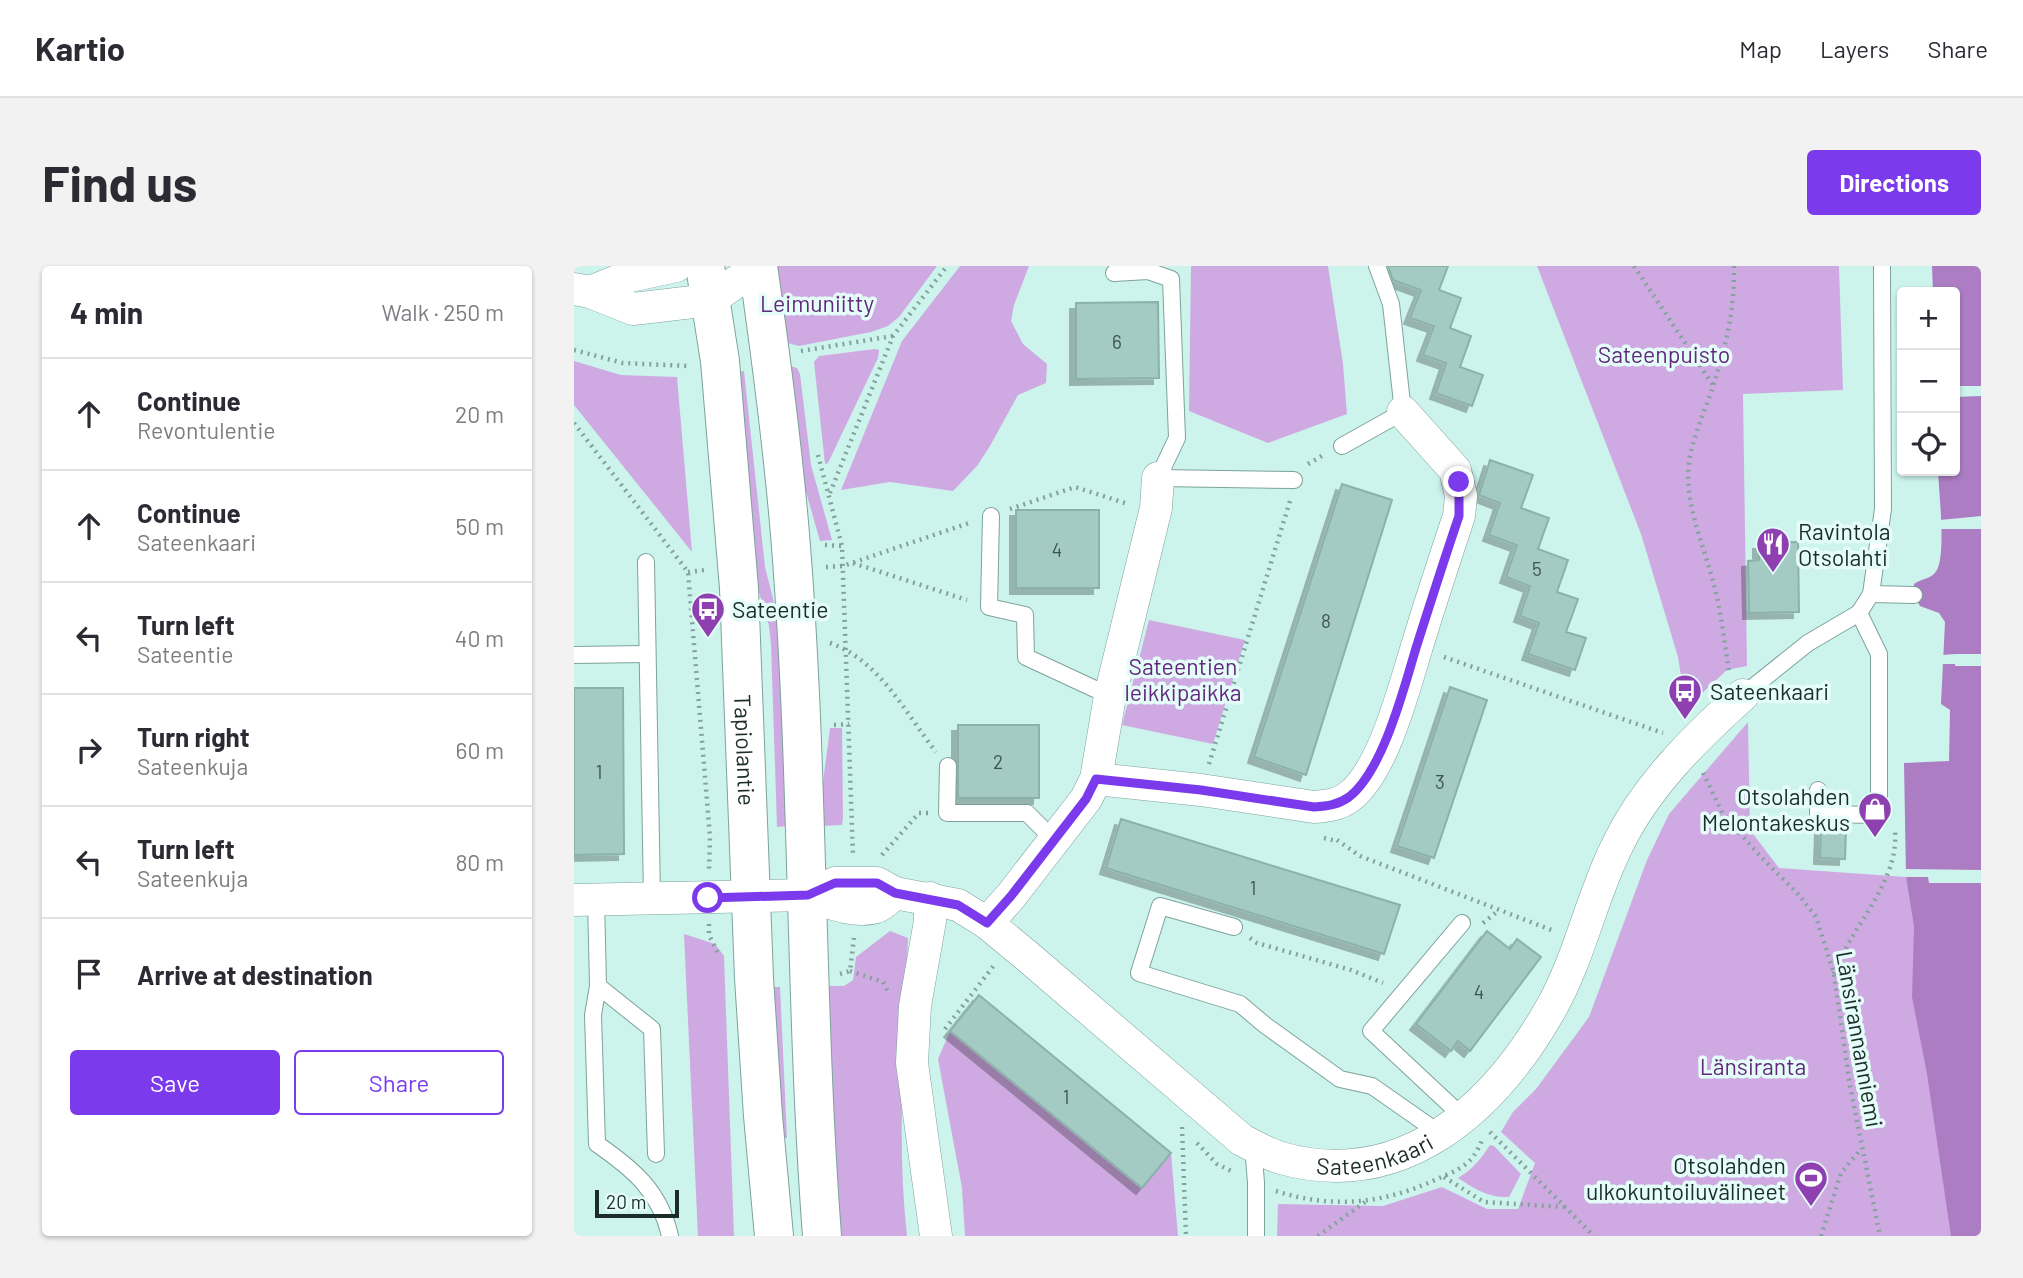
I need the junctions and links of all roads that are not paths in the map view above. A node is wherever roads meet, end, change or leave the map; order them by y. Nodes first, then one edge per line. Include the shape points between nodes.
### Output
1 (676, 266) edge
2 (754, 266) edge
3 (1377, 266) edge
4 (1882, 266) edge
5 (1114, 273) dead end
6 (707, 283) edge
7 (582, 290) edge
8 (1403, 412) junction
9 (1342, 446) road end
10 (1158, 478) junction
11 (1294, 480) road end
12 (991, 516) dead end
13 (646, 562) dead end
14 (1871, 594) junction
15 (1914, 595) dead end
16 (1859, 613) junction
17 (647, 654) junction
18 (574, 655) edge
19 (1737, 688) joint
20 (1110, 696) junction
21 (947, 766) road end
22 (1096, 779) junction
23 (1818, 790) dead end
24 (1054, 840) junction
25 (808, 895) junction
26 (652, 897) junction
27 (751, 898) junction
28 (930, 898) junction
29 (585, 900) edge
30 (1462, 922) dead end
31 (987, 923) junction
32 (1234, 927) road end
33 (598, 986) junction
34 (1464, 1127) junction
35 (1253, 1145) junction
36 (656, 1154) dead end
37 (670, 1236) edge
38 (774, 1236) edge
39 (822, 1236) edge
40 (936, 1236) edge
41 (1256, 1236) edge

1 - 7 street
2 - 6 street
2 - 25 main road via 771,356 792,559
3 - 8 lane via 1391,304
4 - 14 lane via 1883,509
5 - 10 lane via 1148,271 1171,279 1177,438
6 - 7 street via 633,309
6 - 27 main road, Tapiolantie via 720,361 739,588
8 - 9 lane
8 - 22 street via 1455,470 1461,496 1459,516 1391,729 1365,779 1350,796 1332,806 1314,807
10 - 11 lane
10 - 20 street via 1156,508
12 - 20 lane via 989,607 1025,615 1026,657
13 - 17 lane
14 - 15 lane
14 - 16 lane
16 - 19 lane
16 - 23 lane via 1880,654 1879,815 1818,814
17 - 18 lane
17 - 26 lane
19 - 34 street, Sateenkaari via 1635,815 1617,844 1549,1011
20 - 22 street
21 - 24 lane via 947,813 1027,813
22 - 24 street
24 - 31 street
25 - 27 street
25 - 28 street, Sateenkaari via 844,908 877,907 895,893
25 - 39 main road via 813,1116
26 - 27 street
26 - 29 street
27 - 38 main road, Tapiolantie via 762,1116
28 - 31 street, Sateenkaari via 958,905
28 - 40 street via 912,1063
29 - 33 lane
30 - 34 lane via 1371,1031
31 - 35 street, Sateenkaari
32 - 34 lane via 1160,906 1139,973 1240,1004 1340,1079 1372,1086
33 - 36 lane via 652,1029
33 - 37 lane via 593,1015 597,1144 626,1164 651,1190 667,1219
34 - 35 street, Sateenkaari via 1383,1161 1343,1166 1278,1157
35 - 41 lane

